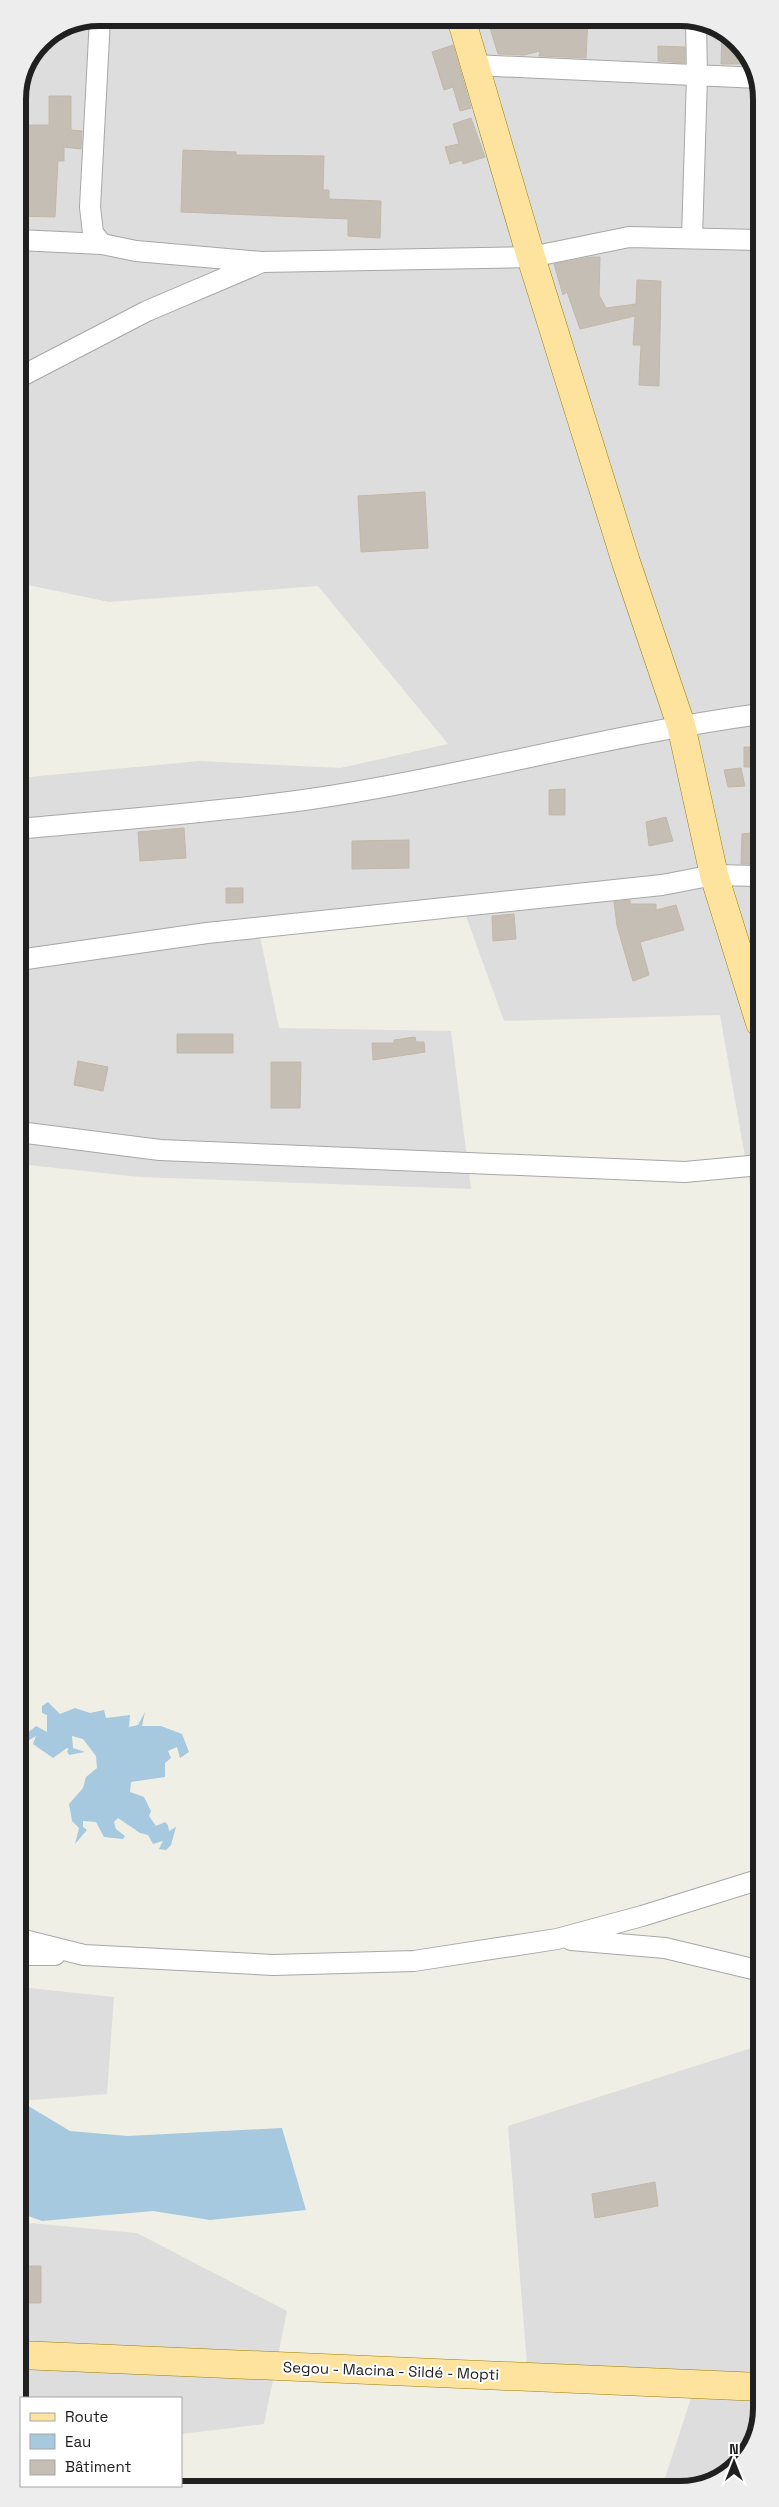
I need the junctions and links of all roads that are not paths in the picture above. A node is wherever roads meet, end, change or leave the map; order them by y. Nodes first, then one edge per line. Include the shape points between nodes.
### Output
1 (100, 26) edge
2 (463, 26) edge
3 (696, 28) edge
4 (474, 65) junction
5 (697, 77) junction
6 (749, 78) edge
7 (692, 238) junction
8 (26, 240) edge
9 (753, 240) edge
10 (102, 244) junction
11 (531, 257) junction
12 (262, 262) junction
13 (26, 374) edge
14 (753, 715) edge
15 (681, 725) junction
16 (26, 828) edge
17 (714, 875) junction
18 (753, 876) edge
19 (26, 959) edge
20 (753, 1000) edge
21 (26, 1133) edge
22 (753, 1166) edge
23 (753, 1881) edge
24 (557, 1939) junction
25 (26, 1940) edge
26 (84, 1955) junction
27 (26, 1956) edge
28 (753, 1969) edge
29 (26, 2355) edge
30 (753, 2387) edge

1 - 10 street via 90,207 93,233
2 - 4 main road
3 - 5 street
4 - 5 street
4 - 11 main road
5 - 6 street
5 - 7 street
7 - 9 street
7 - 11 street via 629,237
8 - 10 street
10 - 12 street via 136,251
11 - 12 street
11 - 15 main road via 626,562
12 - 13 street via 147,311
14 - 15 street
15 - 16 street via 304,800
15 - 17 main road
17 - 18 street
17 - 19 street via 662,885 207,932
17 - 20 main road
21 - 22 street via 160,1150 684,1172
23 - 24 street
24 - 26 street via 414,1961 386,1962 273,1965
24 - 28 street via 666,1948
25 - 26 street
26 - 27 street
29 - 30 main road, Segou - Macina - Sildé - Mopti

